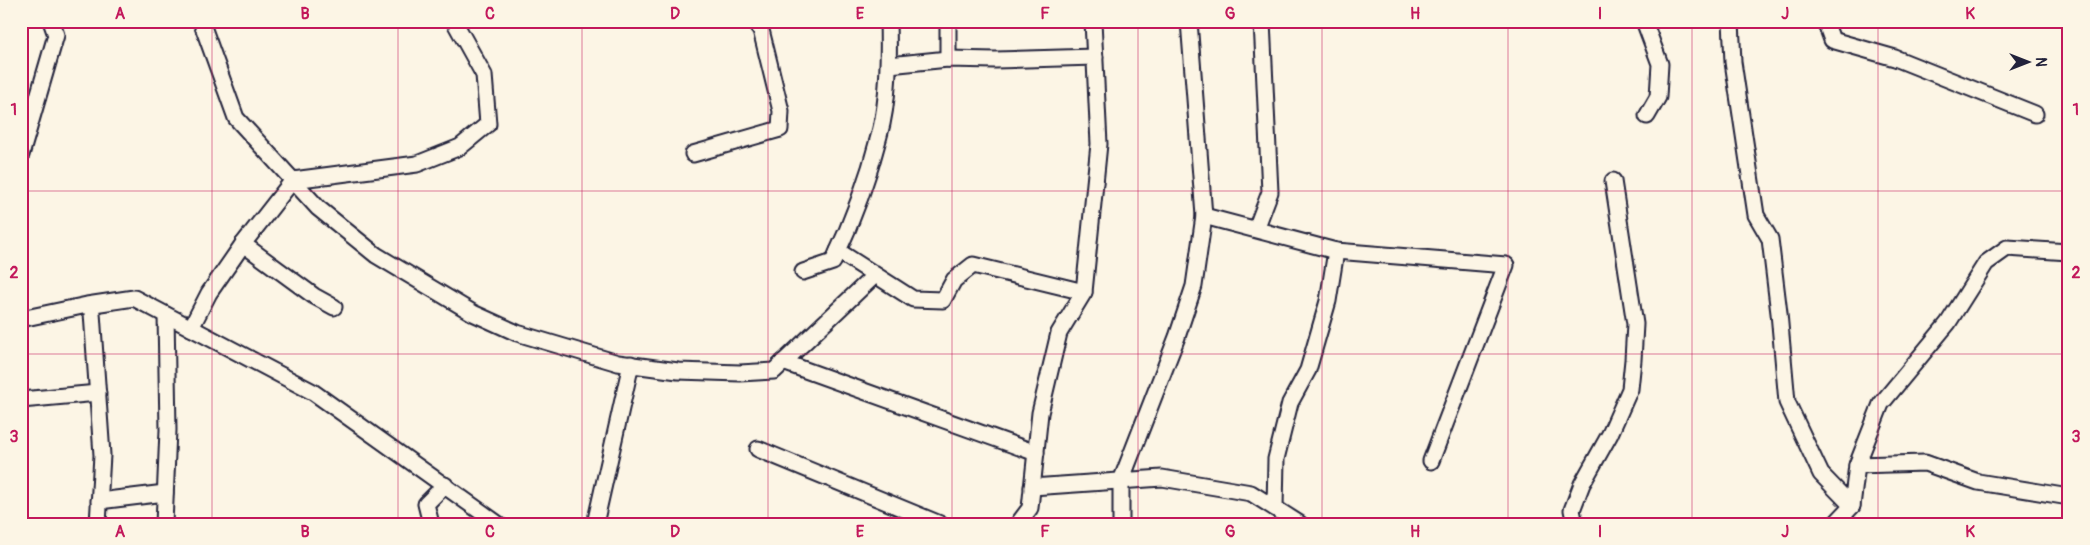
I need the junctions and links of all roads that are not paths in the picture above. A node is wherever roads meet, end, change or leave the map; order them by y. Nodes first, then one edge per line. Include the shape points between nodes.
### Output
1 (51, 21) edge
2 (201, 21) edge
3 (454, 21) edge
4 (754, 21) edge
5 (888, 21) edge
6 (948, 21) edge
7 (1093, 21) edge
8 (1189, 21) edge
9 (1262, 21) edge
10 (1644, 21) edge
11 (1731, 21) edge
12 (1825, 21) edge
13 (1095, 57) junction
14 (948, 59) junction
15 (889, 65) junction
16 (2035, 114) dead end
17 (1647, 116) dead end
18 (693, 154) dead end
19 (21, 155) edge
20 (293, 180) junction
21 (1613, 181) dead end
22 (1204, 216) junction
23 (1256, 230) junction
24 (243, 244) junction
25 (838, 251) junction
26 (1336, 251) junction
27 (2069, 252) edge
28 (803, 272) dead end
29 (876, 275) junction
30 (1084, 292) junction
31 (334, 307) dead end
32 (92, 313) dead end
33 (166, 315) junction
34 (21, 319) edge
35 (191, 328) junction
36 (783, 362) junction
37 (631, 364) junction
38 (98, 393) junction
39 (21, 400) edge
40 (758, 449) dead end
41 (1036, 453) junction
42 (1431, 461) dead end
43 (1857, 465) junction
44 (1121, 481) junction
45 (445, 486) junction
46 (1032, 487) junction
47 (165, 492) junction
48 (2069, 497) edge
49 (100, 501) junction
50 (1852, 506) junction
51 (1275, 508) junction
52 (98, 524) edge
53 (164, 524) edge
54 (431, 524) edge
55 (498, 524) edge
56 (596, 524) edge
57 (940, 524) edge
58 (1018, 524) edge
59 (1121, 524) edge
60 (1300, 524) edge
61 (1575, 524) edge
62 (1835, 524) edge

1 - 19 street via 56,35
2 - 20 street via 236,118
3 - 20 street via 484,75 488,124 460,147 417,164
4 - 18 street via 761,30 781,111 780,130
5 - 15 street
6 - 14 street
7 - 13 street
8 - 22 street
9 - 23 street via 1270,192
10 - 17 street via 1660,64 1658,97
11 - 50 street via 1733,62 1756,214 1770,239 1787,402 1821,474
12 - 16 street via 1832,40 1895,58
13 - 14 street
13 - 30 street via 1099,144
14 - 15 street
15 - 25 street via 880,134
20 - 24 street
20 - 37 street via 318,208 376,255 473,313 517,333
21 - 61 street via 1635,324 1630,389 1582,484 1572,510
22 - 23 street
22 - 44 street via 1194,286
23 - 26 street
24 - 31 street
24 - 35 street via 209,293
25 - 28 street via 833,262
25 - 29 street
26 - 42 street via 1506,265
26 - 51 street via 1328,301 1308,370 1290,403 1276,460
27 - 43 street via 2007,248 1986,263 1948,323 1881,404
29 - 30 street via 913,299 943,300 954,280 973,264
29 - 36 street
30 - 41 street via 1059,333 1040,413
32 - 38 street
33 - 34 street via 134,298
33 - 35 street
33 - 47 street via 168,430
35 - 45 street via 313,392
36 - 37 street via 774,371 740,373 678,371
36 - 41 street
37 - 56 street
38 - 39 street
38 - 49 street via 102,455
40 - 57 street
41 - 46 street
43 - 48 street via 1925,463 1978,482
43 - 50 street
44 - 46 street
44 - 51 street via 1162,478 1251,492
44 - 59 street
45 - 54 street via 426,504
45 - 55 street
46 - 58 street via 1030,508
47 - 49 street
47 - 53 street
49 - 52 street
50 - 62 street
51 - 60 street

